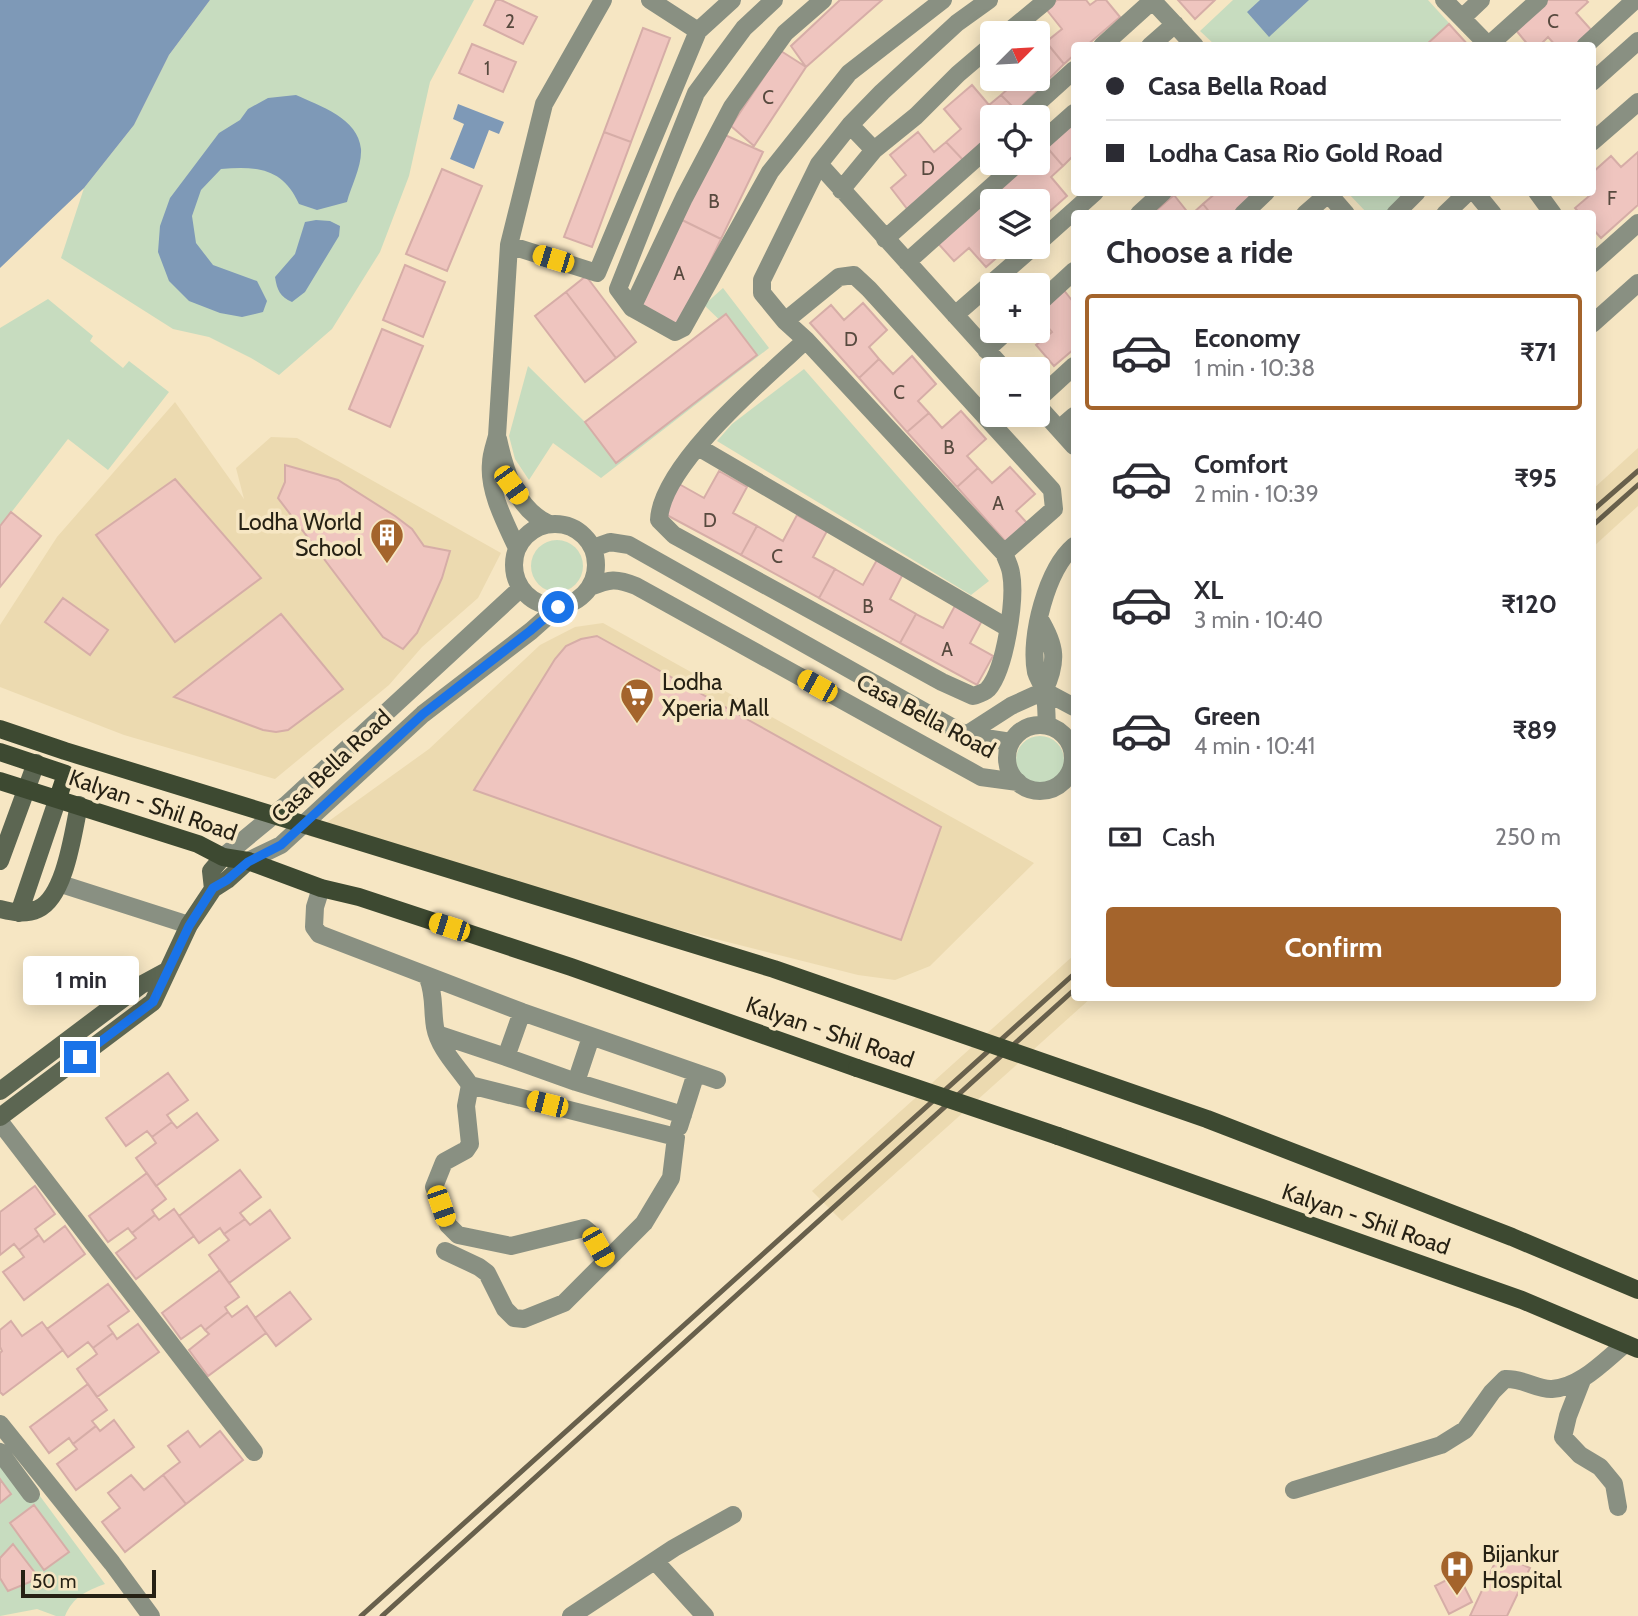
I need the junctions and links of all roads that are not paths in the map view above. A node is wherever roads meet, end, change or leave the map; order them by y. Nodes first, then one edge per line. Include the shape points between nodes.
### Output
1 (603, 0) edge
2 (650, 0) edge
3 (732, 0) edge
4 (774, 0) edge
5 (823, 0) edge
6 (943, 0) edge
7 (989, 0) edge
8 (1047, 0) edge
9 (1153, 0) edge
10 (1444, 0) edge
11 (1481, 0) edge
12 (1539, 0) edge
13 (1635, 0) edge
14 (1462, 18) junction
15 (1022, 21) edge
16 (1175, 24) junction
17 (698, 31) junction
18 (1638, 41) edge
19 (1106, 42) edge
20 (1155, 42) edge
21 (1191, 42) edge
22 (1486, 42) edge
23 (1492, 42) edge
24 (1590, 42) edge
25 (980, 55) edge
26 (1071, 73) edge
27 (1596, 78) edge
28 (1638, 102) edge
29 (1035, 105) edge
30 (1071, 116) edge
31 (850, 125) junction
32 (1050, 134) edge
33 (1596, 139) edge
34 (874, 150) junction
35 (980, 155) edge
36 (819, 164) junction
37 (1005, 175) edge
38 (841, 190) junction
39 (1091, 196) edge
40 (1159, 196) edge
41 (1262, 196) edge
42 (1324, 196) edge
43 (1330, 196) edge
44 (1413, 196) edge
45 (1464, 196) edge
46 (1478, 196) edge
47 (1076, 210) edge
48 (1143, 210) edge
49 (1247, 210) edge
50 (1309, 210) edge
51 (1342, 210) edge
52 (1399, 210) edge
53 (1449, 210) edge
54 (1490, 210) edge
55 (1071, 214) edge
56 (1638, 223) edge
57 (1050, 232) edge
58 (885, 239) junction
59 (509, 245) junction
60 (1019, 259) edge
61 (1596, 260) edge
62 (907, 262) junction
63 (1071, 274) edge
64 (1638, 283) edge
65 (1050, 293) edge
66 (632, 308) junction
67 (955, 315) junction
68 (1596, 320) edge
69 (785, 321) junction
70 (806, 340) junction
71 (994, 343) edge
72 (986, 350) junction
73 (993, 357) edge
74 (1071, 369) edge
75 (1050, 388) edge
76 (1050, 419) edge
77 (1071, 419) edge
78 (1059, 429) junction
79 (497, 436) junction
80 (1071, 443) edge
81 (698, 447) junction
82 (549, 524) junction
83 (517, 548) junction
84 (593, 548) junction
85 (1071, 549) edge
86 (1004, 553) junction
87 (590, 587) junction
88 (521, 588) junction
89 (558, 607) junction
90 (1008, 628) junction
91 (1044, 691) junction
92 (1071, 705) edge
93 (1047, 724) junction
94 (0, 729) edge
95 (1069, 734) edge
96 (966, 735) junction
97 (1012, 742) junction
98 (0, 752) edge
99 (36, 763) junction
100 (1071, 767) edge
101 (1071, 779) edge
102 (0, 781) edge
103 (1018, 782) junction
104 (1055, 787) junction
105 (25, 789) junction
106 (58, 798) junction
107 (79, 806) junction
108 (223, 857) junction
109 (0, 861) edge
110 (248, 862) junction
111 (61, 884) junction
112 (213, 888) junction
113 (321, 888) junction
114 (0, 909) edge
115 (19, 913) junction
116 (189, 926) junction
117 (165, 972) junction
118 (428, 978) junction
119 (522, 1012) junction
120 (437, 1034) junction
121 (591, 1037) junction
122 (506, 1057) junction
123 (696, 1073) junction
124 (717, 1080) dead end
125 (576, 1082) junction
126 (470, 1085) junction
127 (0, 1091) edge
128 (683, 1115) junction
129 (0, 1120) edge
130 (676, 1137) junction
131 (445, 1251) dead end
132 (606, 1261) junction
133 (1638, 1290) edge
134 (1632, 1347) edge
135 (1582, 1380) junction
136 (0, 1423) edge
137 (0, 1452) edge
138 (254, 1452) dead end
139 (1294, 1490) dead end
140 (31, 1494) dead end
141 (1618, 1507) dead end
142 (733, 1515) dead end
143 (655, 1560) junction
144 (151, 1616) edge
145 (571, 1616) edge
146 (705, 1616) edge

1 - 59 street via 544,104
2 - 17 street
3 - 17 street
4 - 66 street via 744,28 696,93 618,289
5 - 66 street via 785,33 732,107
6 - 66 street via 849,73 770,172 682,328 675,332
7 - 31 street via 957,23
8 - 15 street
9 - 16 street
9 - 19 street
10 - 14 street
11 - 14 street
12 - 23 street
13 - 24 street
14 - 22 street
16 - 20 street
16 - 21 street
17 - 59 street via 597,273
18 - 27 street
25 - 34 street
26 - 29 street
28 - 33 street
30 - 32 street
31 - 34 street
31 - 36 street
34 - 38 street
35 - 58 street
36 - 38 street
36 - 69 street via 762,280 762,293
37 - 62 street
38 - 58 street
39 - 47 street
40 - 48 street
41 - 49 street
42 - 50 street
43 - 51 street
44 - 52 street
45 - 53 street
46 - 54 street
55 - 57 street
56 - 61 street
58 - 62 street
59 - 79 street
60 - 67 street
62 - 67 street
63 - 65 street
64 - 68 street
67 - 72 street
69 - 70 street
69 - 86 street via 839,277 854,275 869,289 1052,490 1054,509
70 - 81 street via 725,415
70 - 86 street
71 - 72 street
72 - 73 street
74 - 75 street
76 - 78 street
77 - 78 street
78 - 80 street
79 - 82 street via 511,485 526,506
79 - 83 street via 492,482
81 - 90 street
81 - 90 street via 659,507 659,520 674,535 973,696 990,686
82 - 83 street via 535,528
82 - 84 street via 575,528
83 - 88 street via 514,562
84 - 87 street via 597,561
84 - 96 street, Casa Bella Road via 610,542 629,545
85 - 91 street via 1051,578 1039,618 1052,639 1054,672
86 - 90 street via 1013,594
87 - 89 street, Casa Bella Road via 581,597
87 - 103 street, Casa Bella Road via 620,579 636,586 981,777
88 - 89 street via 530,598
88 - 108 street, Casa Bella Road via 286,805
89 - 110 street, Casa Bella Road via 423,714 281,845
91 - 92 street
91 - 93 street
91 - 96 street
93 - 95 street
93 - 97 street, Casa Bella Road via 1022,730
94 - 133 main road, bridge via 774,969 1207,1119
96 - 97 street, Casa Bella Road
97 - 103 street, Casa Bella Road via 1008,763
98 - 99 main road, Kalyan - Shil Road
99 - 105 street
99 - 106 main road, Kalyan - Shil Road via 66,774
100 - 104 street
101 - 104 street
102 - 105 main road, Kalyan - Shil Road
103 - 104 street, Casa Bella Road via 1036,790
105 - 106 main road, Kalyan - Shil Road
105 - 109 street
106 - 107 main road, Kalyan - Shil Road
106 - 115 street
107 - 108 main road, Kalyan - Shil Road via 198,844
107 - 111 street
108 - 110 main road, Kalyan - Shil Road
108 - 112 street via 211,871
110 - 112 street, Casa Bella Road
110 - 113 main road, Kalyan - Shil Road
111 - 115 street via 39,909
111 - 116 street
112 - 116 street
113 - 118 street via 314,927 319,934
113 - 134 main road, Kalyan - Shil Road, bridge via 571,967 1058,1136 1522,1300
114 - 115 street
116 - 117 street
117 - 127 street
117 - 129 street via 153,1002
118 - 119 street
118 - 120 street via 435,998
119 - 121 street
119 - 122 street
120 - 122 street
120 - 126 street
121 - 123 street
121 - 125 street
122 - 125 street
123 - 124 street
123 - 128 street
125 - 128 street
126 - 130 street
126 - 132 street via 466,1106 470,1144 444,1162 434,1186 448,1225 458,1234 511,1246 584,1228
128 - 130 street
129 - 138 street
130 - 132 street via 671,1178 644,1223
131 - 132 street via 487,1273 505,1309 513,1318 524,1319 564,1303
134 - 135 street
135 - 139 street via 1551,1389 1518,1378 1505,1379 1465,1430 1441,1444
135 - 141 street via 1563,1437 1614,1484
136 - 144 street
137 - 140 street
142 - 143 street
143 - 145 street
143 - 146 street

